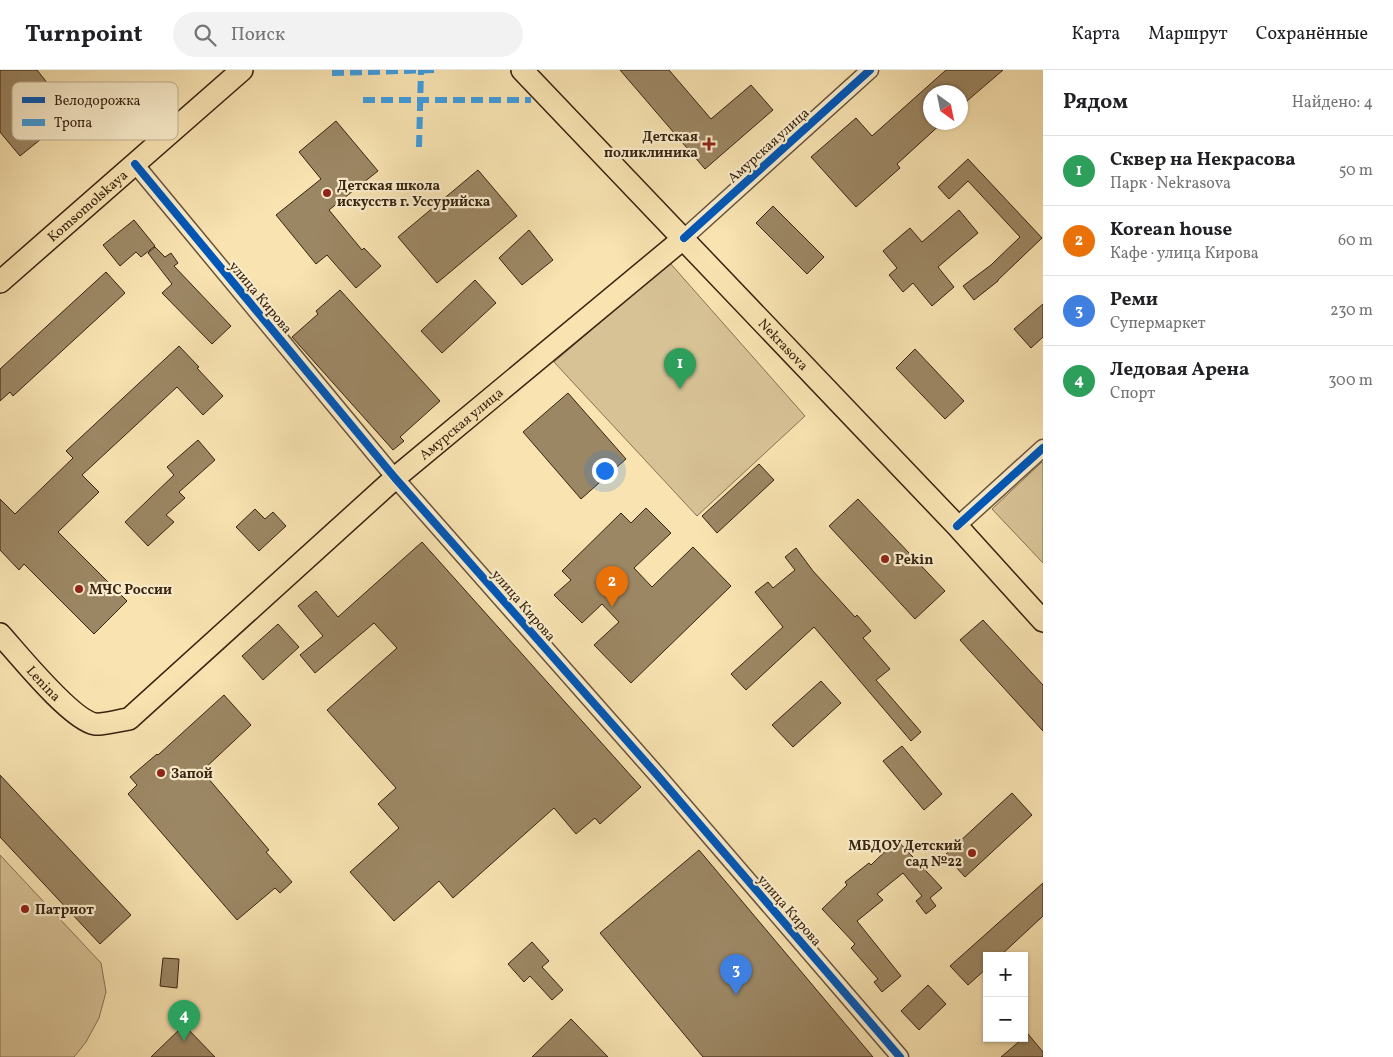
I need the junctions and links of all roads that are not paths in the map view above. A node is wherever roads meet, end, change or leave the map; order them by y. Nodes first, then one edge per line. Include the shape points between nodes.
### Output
1 (242, 70) edge
2 (522, 70) edge
3 (870, 70) edge
4 (178, 126) edge
5 (162, 140) edge
6 (135, 164) junction
7 (684, 238) junction
8 (0, 282) edge
9 (1043, 448) edge
10 (395, 478) junction
11 (957, 526) junction
12 (1043, 621) edge
13 (0, 634) edge
14 (95, 724) joint
15 (900, 1057) edge

1 - 4 main road, Komsomolskaya
2 - 7 main road, Nekrasova
3 - 7 street, Амурская улица
5 - 6 main road, Komsomolskaya
6 - 8 main road, Komsomolskaya
6 - 10 street, улица Кирова
7 - 10 main road, Амурская улица
7 - 11 main road, Nekrasova
9 - 11 street
10 - 14 main road, Амурская улица via 129,719
10 - 15 street, улица Кирова
11 - 12 main road, Nekrasova
13 - 14 main road, Lenina via 68,708

